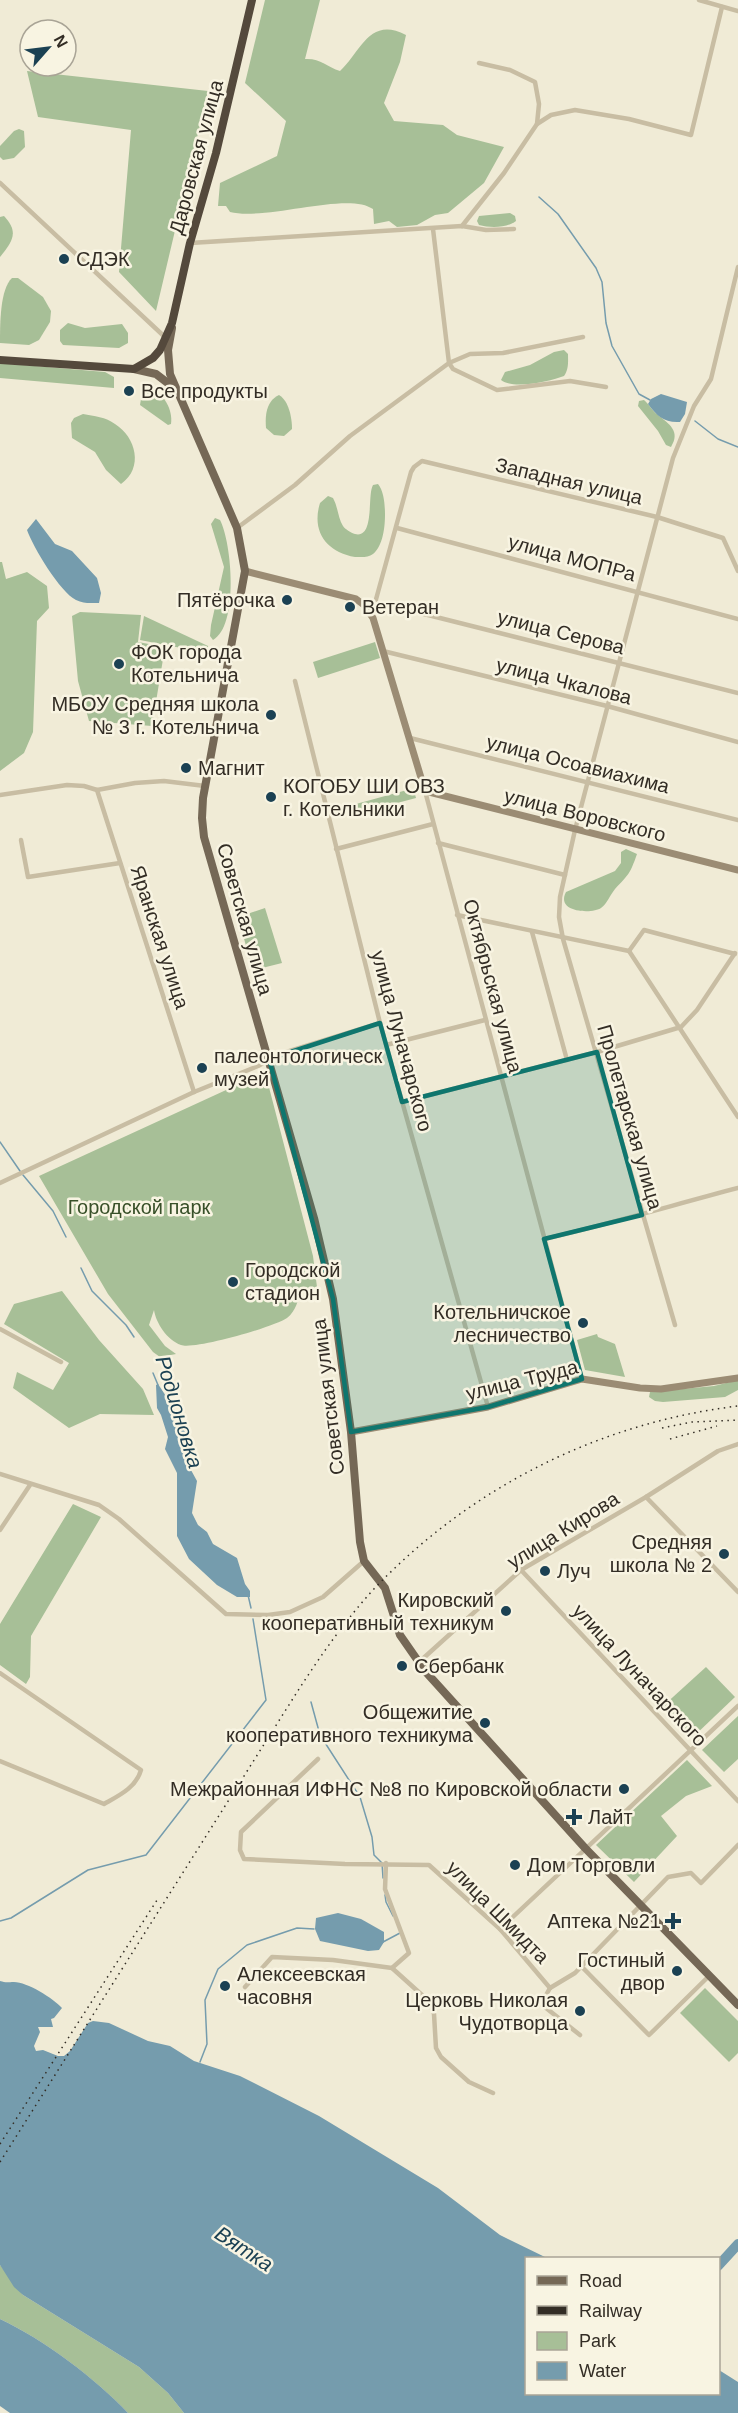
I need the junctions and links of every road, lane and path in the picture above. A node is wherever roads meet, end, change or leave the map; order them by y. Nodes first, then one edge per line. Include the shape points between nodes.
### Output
1 (252, 0) edge
2 (699, 0) edge
3 (723, 7) junction
4 (738, 11) edge
5 (479, 63) dead end
6 (537, 124) junction
7 (0, 183) edge
8 (462, 226) junction
9 (434, 229) junction
10 (514, 229) dead end
11 (190, 243) junction
12 (738, 267) edge
13 (172, 323) junction
14 (583, 337) dead end
15 (166, 339) junction
16 (0, 360) edge
17 (449, 363) junction
18 (168, 364) joint
19 (134, 369) junction
20 (606, 387) dead end
21 (176, 390) junction
22 (657, 517) junction
23 (237, 528) junction
24 (397, 528) junction
25 (245, 571) junction
26 (738, 571) edge
27 (638, 591) junction
28 (375, 603) junction
29 (364, 605) junction
30 (370, 613) junction
31 (738, 620) edge
32 (383, 651) junction
33 (618, 664) junction
34 (295, 681) dead end
35 (738, 693) edge
36 (607, 706) junction
37 (410, 738) junction
38 (738, 742) edge
39 (588, 782) junction
40 (204, 786) junction
41 (98, 790) junction
42 (424, 791) junction
43 (0, 795) edge
44 (738, 820) edge
45 (433, 824) junction
46 (575, 830) junction
47 (21, 840) dead end
48 (438, 843) junction
49 (336, 849) junction
50 (120, 863) junction
51 (738, 870) edge
52 (565, 875) junction
53 (457, 915) junction
54 (532, 932) junction
55 (563, 939) junction
56 (629, 951) junction
57 (737, 954) edge
58 (486, 1020) junction
59 (380, 1023) junction
60 (681, 1027) junction
61 (386, 1045) junction
62 (597, 1052) junction
63 (269, 1059) junction
64 (567, 1060) junction
65 (501, 1077) junction
66 (194, 1092) junction
67 (402, 1102) junction
68 (738, 1117) edge
69 (0, 1184) edge
70 (738, 1188) edge
71 (642, 1215) junction
72 (544, 1239) junction
73 (675, 1325) dead end
74 (0, 1329) edge
75 (61, 1362) dead end
76 (738, 1378) edge
77 (582, 1379) junction
78 (488, 1407) junction
79 (351, 1432) junction
80 (738, 1444) edge
81 (0, 1474) edge
82 (30, 1485) junction
83 (646, 1497) junction
84 (0, 1530) edge
85 (364, 1561) junction
86 (521, 1570) junction
87 (738, 1592) edge
88 (418, 1663) junction
89 (0, 1673) edge
90 (738, 1706) edge
91 (690, 1750) junction
92 (318, 1759) dead end
93 (0, 1761) edge
94 (738, 1800) edge
95 (738, 1845) edge
96 (585, 1848) junction
97 (386, 1863) junction
98 (640, 1904) junction
99 (500, 1929) junction
100 (582, 1967) junction
101 (392, 1968) junction
102 (710, 1975) junction
103 (245, 1987) dead end
104 (550, 1988) junction
105 (738, 2005) edge
106 (580, 2035) dead end
107 (493, 2093) dead end

1 - 11 highway, Даровская улица
2 - 3 street
3 - 4 street
3 - 6 street via 691,135 575,110 551,115
5 - 6 street via 510,70 535,82
6 - 8 street
7 - 15 street
8 - 9 street
8 - 10 street
9 - 11 street
9 - 17 street
11 - 13 highway, Даровская улица
12 - 22 street, Пролетарская улица via 711,379 678,443
13 - 15 highway, Даровская улица
13 - 18 main road, Даровская улица
14 - 17 street via 503,353 470,354
15 - 19 highway, Даровская улица via 153,358
16 - 19 highway
17 - 20 street via 453,369 497,390 570,381
17 - 23 street via 350,436 295,485
18 - 21 main road, Советская улица
19 - 21 main road, Советская улица via 156,374
21 - 23 main road, Советская улица
22 - 24 street, Западная улица via 422,461 411,472
22 - 26 street, Западная улица via 723,538
22 - 27 street, Пролетарская улица
23 - 25 main road, Советская улица
24 - 27 street, улица МОПРа
24 - 28 street
25 - 29 street via 347,597
25 - 40 main road, Советская улица
27 - 31 street, улица МОПРа
27 - 33 street, Пролетарская улица
28 - 29 street
28 - 30 street
28 - 33 street, улица Серова
29 - 30 street, Октябрьская улица
30 - 32 street, Октябрьская улица
32 - 36 street, улица Чкалова
32 - 37 street, Октябрьская улица
33 - 35 street, улица Серова
33 - 36 street, Пролетарская улица
34 - 49 street, улица Луначарского
36 - 38 street, улица Чкалова
36 - 39 street, Пролетарская улица
37 - 39 street, улица Осоавиахима
37 - 42 street, Октябрьская улица
39 - 44 street, улица Осоавиахима
39 - 46 street, Пролетарская улица
40 - 41 street via 164,781
40 - 63 main road, Советская улица via 204,837
41 - 43 street via 67,785
41 - 50 street, Яранская улица
42 - 45 street, Октябрьская улица
42 - 46 street, улица Воровского
45 - 48 street, Октябрьская улица
45 - 49 street
46 - 51 street, улица Воровского
46 - 52 street, Пролетарская улица
47 - 50 street via 28,878
48 - 52 street
48 - 53 street, Октябрьская улица
49 - 59 street, улица Луначарского
50 - 66 street, Яранская улица
52 - 55 street, Пролетарская улица via 559,917
53 - 54 street
53 - 58 street, Октябрьская улица
54 - 55 street
54 - 64 street
55 - 56 street
55 - 62 street, Пролетарская улица
56 - 57 street via 644,930
56 - 60 street
57 - 60 street
58 - 61 street
58 - 65 street, Октябрьская улица
59 - 61 street, улица Луначарского
59 - 63 street
60 - 62 street
60 - 68 street
61 - 67 street, улица Луначарского
62 - 64 street
62 - 71 street, Пролетарская улица
63 - 66 street
63 - 79 main road, Советская улица via 333,1299
64 - 65 street
65 - 67 street
65 - 72 street, Октябрьская улица
66 - 69 street
67 - 78 street, улица Луначарского
70 - 71 street
71 - 72 street
71 - 73 street, Пролетарская улица
72 - 77 street, Октябрьская улица
74 - 75 street
76 - 77 street, улица Труда via 661,1389
77 - 78 street, улица Труда
78 - 79 street, улица Труда
79 - 85 main road, Советская улица
80 - 83 street, улица Кирова via 718,1451
81 - 82 street
82 - 84 street
82 - 85 street via 99,1505 226,1614 290,1612 323,1597
83 - 86 street, улица Кирова
83 - 87 street
85 - 88 main road, Советская улица via 385,1588 400,1635
86 - 88 street, улица Кирова
86 - 91 street, улица Луначарского
88 - 96 main road, Советская улица
89 - 93 street via 141,1770 130,1787 104,1804
90 - 91 street
91 - 94 street, улица Луначарского
91 - 96 street
92 - 97 street, улица Шмидта via 241,1832 244,1859
95 - 98 street via 701,1883 691,1873 668,1877
96 - 98 main road, Советская улица
96 - 99 street
97 - 99 street, улица Шмидта via 429,1864
97 - 101 street via 385,1889 409,1953
98 - 100 street
98 - 102 main road, Советская улица
99 - 104 street, улица Шмидта
100 - 102 street via 649,2035
100 - 104 street
101 - 103 street via 272,1957
101 - 107 street via 431,2006 436,2048 441,2057 469,2082
102 - 105 main road, Советская улица
104 - 106 street, улица Шмидта via 541,2004

